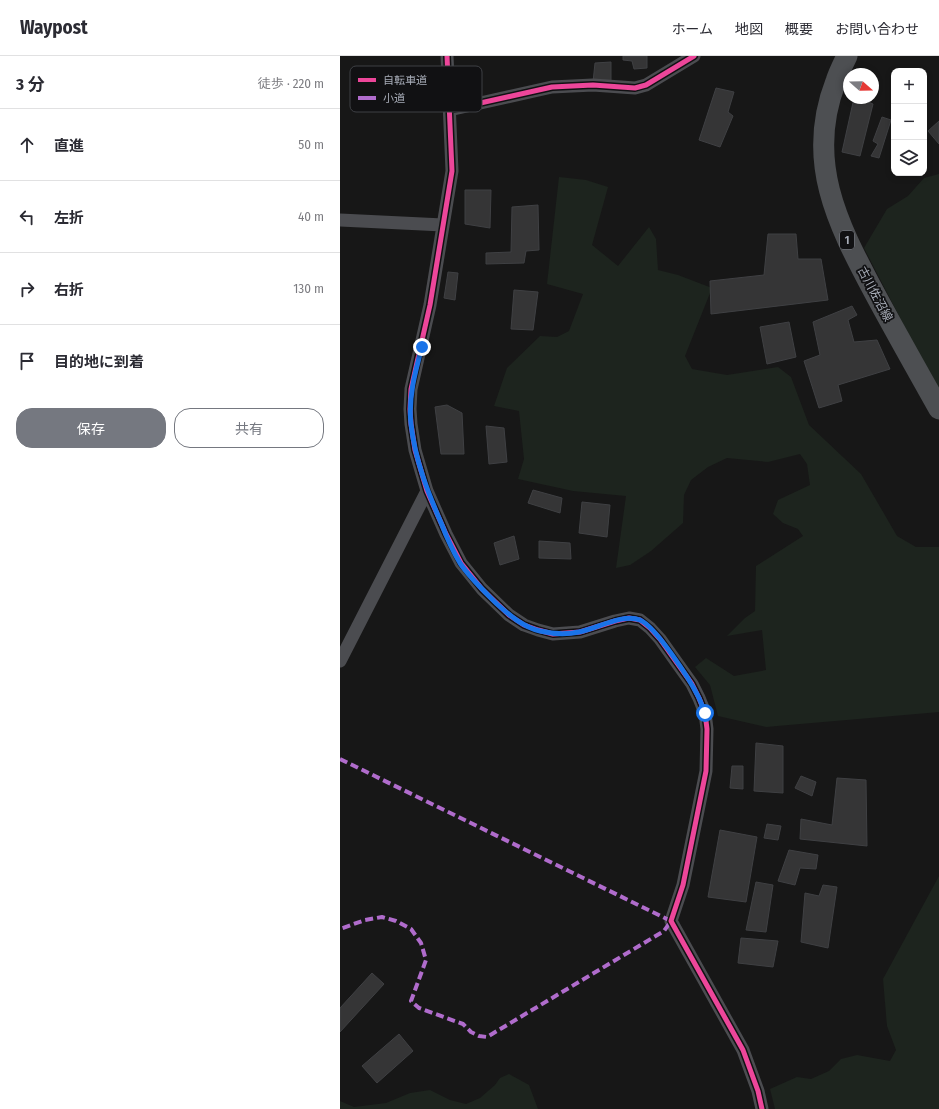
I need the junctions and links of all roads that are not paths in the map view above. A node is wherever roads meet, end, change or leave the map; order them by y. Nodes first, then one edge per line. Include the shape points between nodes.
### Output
1 (447, 56) edge
2 (694, 56) edge
3 (847, 56) edge
4 (447, 66) edge
5 (482, 103) edge
6 (449, 112) edge
7 (340, 220) edge
8 (443, 225) junction
9 (939, 409) edge
10 (427, 491) junction
11 (340, 661) edge
12 (762, 1109) edge

1 - 4 street
2 - 5 street via 646,85 635,88 552,87
3 - 9 main road, 古川佐沼線 / 1 via 836,82 825,125 825,172 830,198 851,249
6 - 8 street via 452,171
7 - 8 street
8 - 10 street via 410,409 415,450
10 - 11 street
10 - 12 street via 461,564 509,615 524,625 552,634 580,632 629,618 640,620 660,639 692,684 705,713 706,771 683,885 671,921 743,1050

